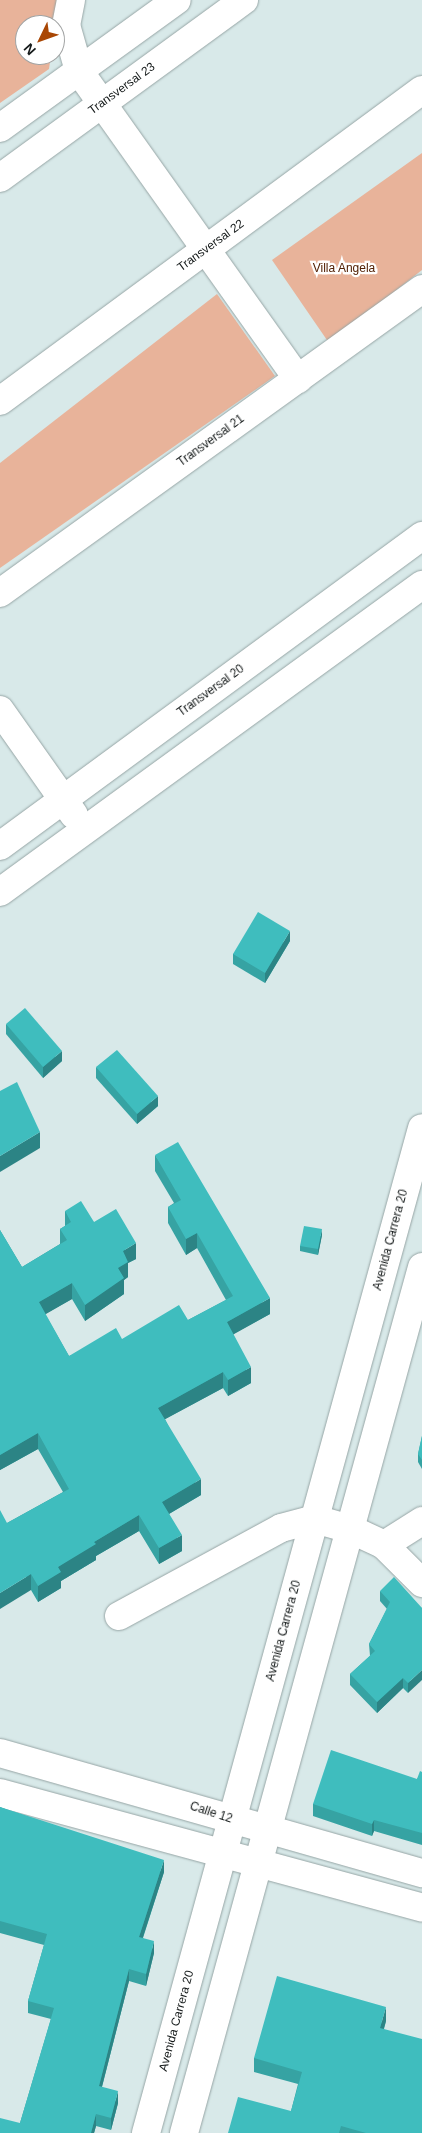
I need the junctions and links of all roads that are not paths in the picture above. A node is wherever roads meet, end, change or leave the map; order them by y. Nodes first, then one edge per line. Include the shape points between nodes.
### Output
1 (71, 0) edge
2 (177, 0) edge
3 (244, 0) edge
4 (79, 70) junction
5 (422, 90) edge
6 (100, 104) junction
7 (0, 128) edge
8 (0, 178) edge
9 (205, 251) junction
10 (422, 289) edge
11 (298, 379) junction
12 (0, 401) edge
13 (422, 536) edge
14 (422, 585) edge
15 (0, 593) edge
16 (0, 710) edge
17 (64, 800) junction
18 (85, 830) junction
19 (0, 846) edge
20 (0, 892) edge
21 (420, 1144) edge
22 (422, 1267) edge
23 (315, 1519) junction
24 (422, 1521) edge
25 (350, 1529) junction
26 (384, 1545) junction
27 (422, 1583) edge
28 (119, 1616) dead end
29 (0, 1753) edge
30 (0, 1793) edge
31 (232, 1820) junction
32 (268, 1828) junction
33 (223, 1854) junction
34 (259, 1861) junction
35 (422, 1873) edge
36 (422, 1908) edge
37 (146, 2133) edge
38 (184, 2133) edge

1 - 4 street via 66,24
2 - 4 street
3 - 6 street, Transversal 23
4 - 6 street
4 - 7 street
5 - 9 street, Transversal 22
6 - 8 street, Transversal 23
6 - 9 street
9 - 11 street
9 - 12 street, Transversal 22
10 - 11 street, Transversal 21
11 - 15 street, Transversal 21
13 - 17 street, Transversal 20
14 - 18 street
16 - 17 street
17 - 18 street
17 - 19 street, Transversal 20
18 - 20 street
21 - 23 street, Avenida Carrera 20
22 - 25 street
23 - 25 street
23 - 28 street via 281,1528
23 - 31 street, Avenida Carrera 20
24 - 26 street
25 - 26 street
25 - 32 street
26 - 27 street
29 - 31 street, Calle 12
30 - 33 street
31 - 32 street, Calle 12
31 - 33 street, Avenida Carrera 20
32 - 34 street
32 - 35 street, Calle 12
33 - 34 street
33 - 37 street, Avenida Carrera 20
34 - 36 street
34 - 38 street

